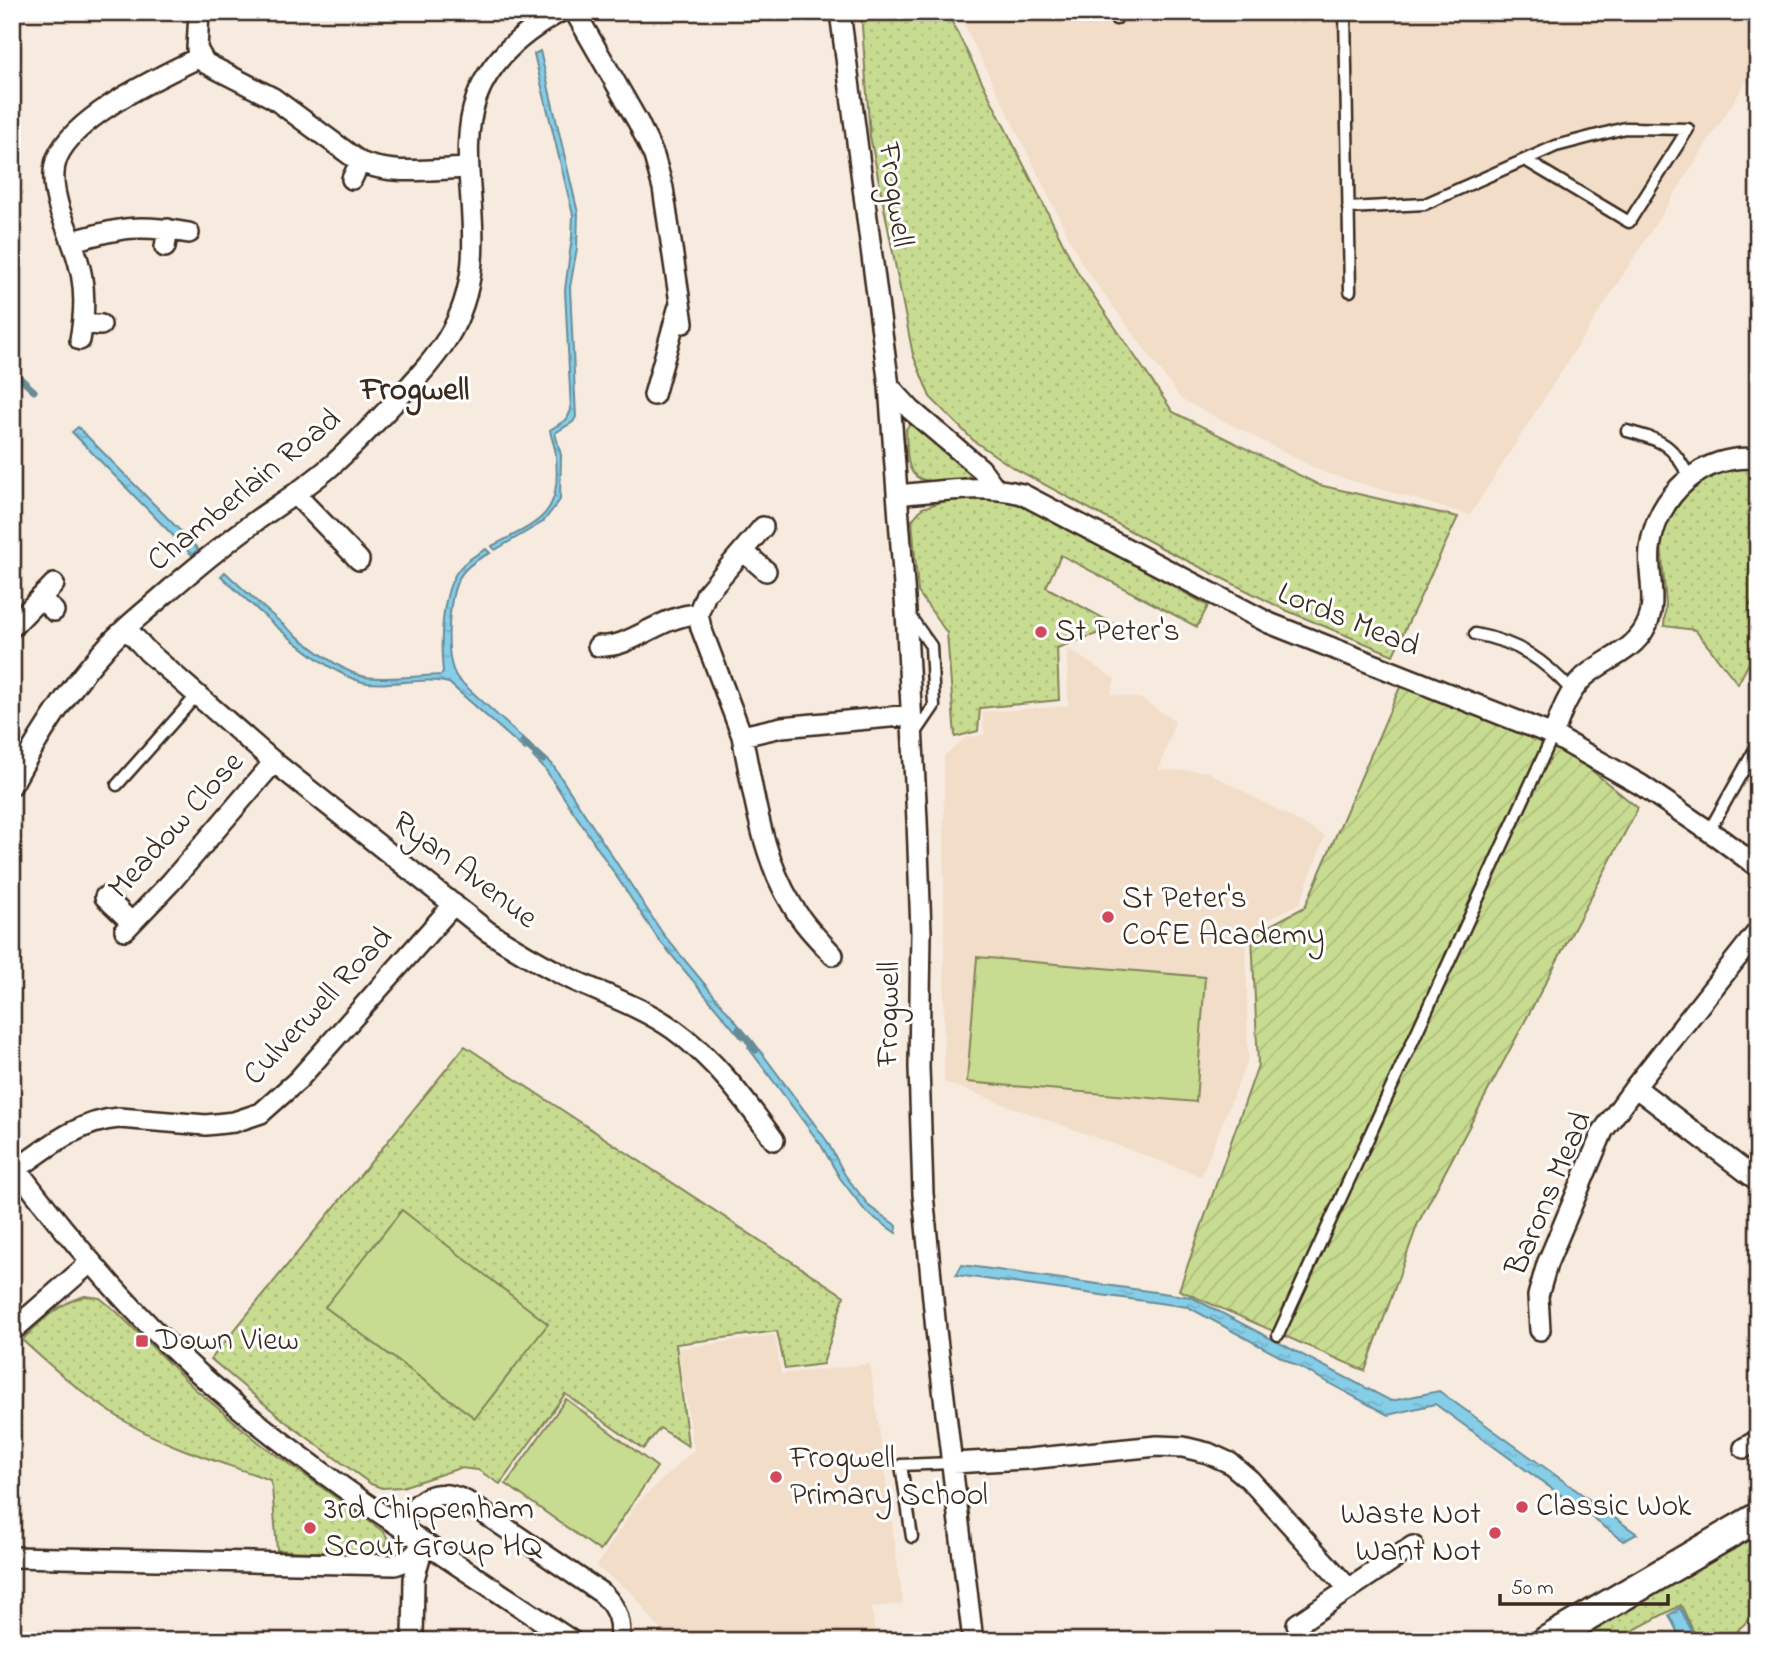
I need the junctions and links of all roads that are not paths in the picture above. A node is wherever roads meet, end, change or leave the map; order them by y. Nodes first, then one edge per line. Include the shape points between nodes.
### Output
1 (199, 12) edge
2 (561, 12) edge
3 (575, 12) edge
4 (841, 12) edge
5 (1345, 12) edge
6 (200, 57) junction
7 (1525, 160) junction
8 (468, 168) junction
9 (1348, 208) junction
10 (189, 233) dead end
11 (73, 241) junction
12 (1350, 291) dead end
13 (88, 330) dead end
14 (889, 386) junction
15 (654, 395) dead end
16 (1627, 431) dead end
17 (1758, 458) edge
18 (1689, 477) junction
19 (995, 488) junction
20 (295, 494) junction
21 (898, 495) junction
22 (763, 527) dead end
23 (743, 551) junction
24 (359, 560) dead end
25 (766, 571) dead end
26 (54, 584) dead end
27 (906, 612) junction
28 (698, 614) junction
29 (12, 627) edge
30 (126, 628) junction
31 (1475, 634) dead end
32 (598, 646) dead end
33 (1572, 691) junction
34 (197, 695) junction
35 (911, 715) junction
36 (1553, 735) junction
37 (742, 736) junction
38 (912, 738) junction
39 (1758, 744) edge
40 (274, 762) junction
41 (12, 785) edge
42 (117, 785) dead end
43 (1709, 831) junction
44 (1758, 867) edge
45 (105, 897) dead end
46 (454, 904) junction
47 (1758, 931) edge
48 (833, 955) dead end
49 (1635, 1087) junction
50 (774, 1140) dead end
51 (14, 1166) edge
52 (1758, 1181) edge
53 (91, 1262) junction
54 (1541, 1329) dead end
55 (12, 1331) edge
56 (1278, 1335) dead end
57 (953, 1463) junction
58 (1758, 1517) edge
59 (399, 1525) junction
60 (912, 1537) dead end
61 (425, 1543) junction
62 (1413, 1546) dead end
63 (12, 1557) edge
64 (385, 1565) junction
65 (1349, 1589) junction
66 (414, 1591) junction
67 (1297, 1624) dead end
68 (414, 1641) edge
69 (572, 1641) edge
70 (619, 1641) edge
71 (973, 1641) edge
72 (1546, 1641) edge

1 - 6 street
2 - 8 street, Chamberlain Road via 522,38 486,77 471,115
3 - 15 street via 638,122 663,188 681,314
4 - 14 street, Frogwell
5 - 9 lane
6 - 8 street via 273,98 356,170
6 - 11 street via 111,105 65,146 57,159 54,181
7 - 7 lane via 1556,146 1625,128 1688,129 1629,222
7 - 9 lane via 1424,204
8 - 20 street, Chamberlain Road via 472,252 456,323 436,355 375,423 332,466
9 - 12 lane
10 - 11 street via 167,238 144,226 125,227
11 - 13 street
14 - 19 street via 981,469
14 - 21 street, Frogwell
16 - 18 lane via 1674,450
17 - 18 street via 1723,460
18 - 33 street via 1667,504 1654,531 1651,610 1646,626 1629,646 1587,674
19 - 21 street, Lords Mead
19 - 36 street, Lords Mead via 1022,494 1269,623
20 - 24 street via 346,536
20 - 30 street, Chamberlain Road via 222,547
21 - 27 street, Frogwell
22 - 23 street
23 - 25 street
23 - 28 street via 706,594
26 - 29 street via 47,605
27 - 35 street, Frogwell
27 - 38 lane via 931,646 934,706
28 - 32 street via 670,619 616,645
28 - 37 street
30 - 34 street, Ryan Avenue
30 - 41 street, Chamberlain Road via 58,709
31 - 33 lane via 1532,654
33 - 36 street
34 - 40 street, Ryan Avenue
34 - 42 lane
35 - 37 street via 782,727
35 - 38 street, Frogwell
36 - 43 street, Lords Mead via 1642,785
36 - 56 lane
37 - 48 street via 776,873 799,916
38 - 57 street, Frogwell via 921,932 922,1182
39 - 43 lane
40 - 45 street, Meadow Close via 128,926
40 - 46 street, Ryan Avenue
43 - 44 street, Lords Mead
46 - 50 street, Ryan Avenue via 524,955 673,1029 738,1091
46 - 51 street, Culverwell Road via 298,1080 261,1113 206,1125 105,1119 70,1132
47 - 49 street, Barons Mead
49 - 52 street
49 - 54 street, Barons Mead via 1604,1131 1547,1264 1538,1296
51 - 53 street
53 - 55 street
53 - 59 street via 212,1385 316,1468
57 - 60 lane via 901,1465
57 - 65 street via 1157,1446 1208,1453 1250,1480
57 - 71 street, Frogwell
58 - 72 main road
59 - 61 street
59 - 70 street via 422,1500 436,1493 466,1501 603,1594 619,1620
61 - 64 street via 406,1562
61 - 66 street
61 - 69 street
62 - 65 street
63 - 64 street
64 - 66 street via 405,1572
65 - 67 street
66 - 68 street

